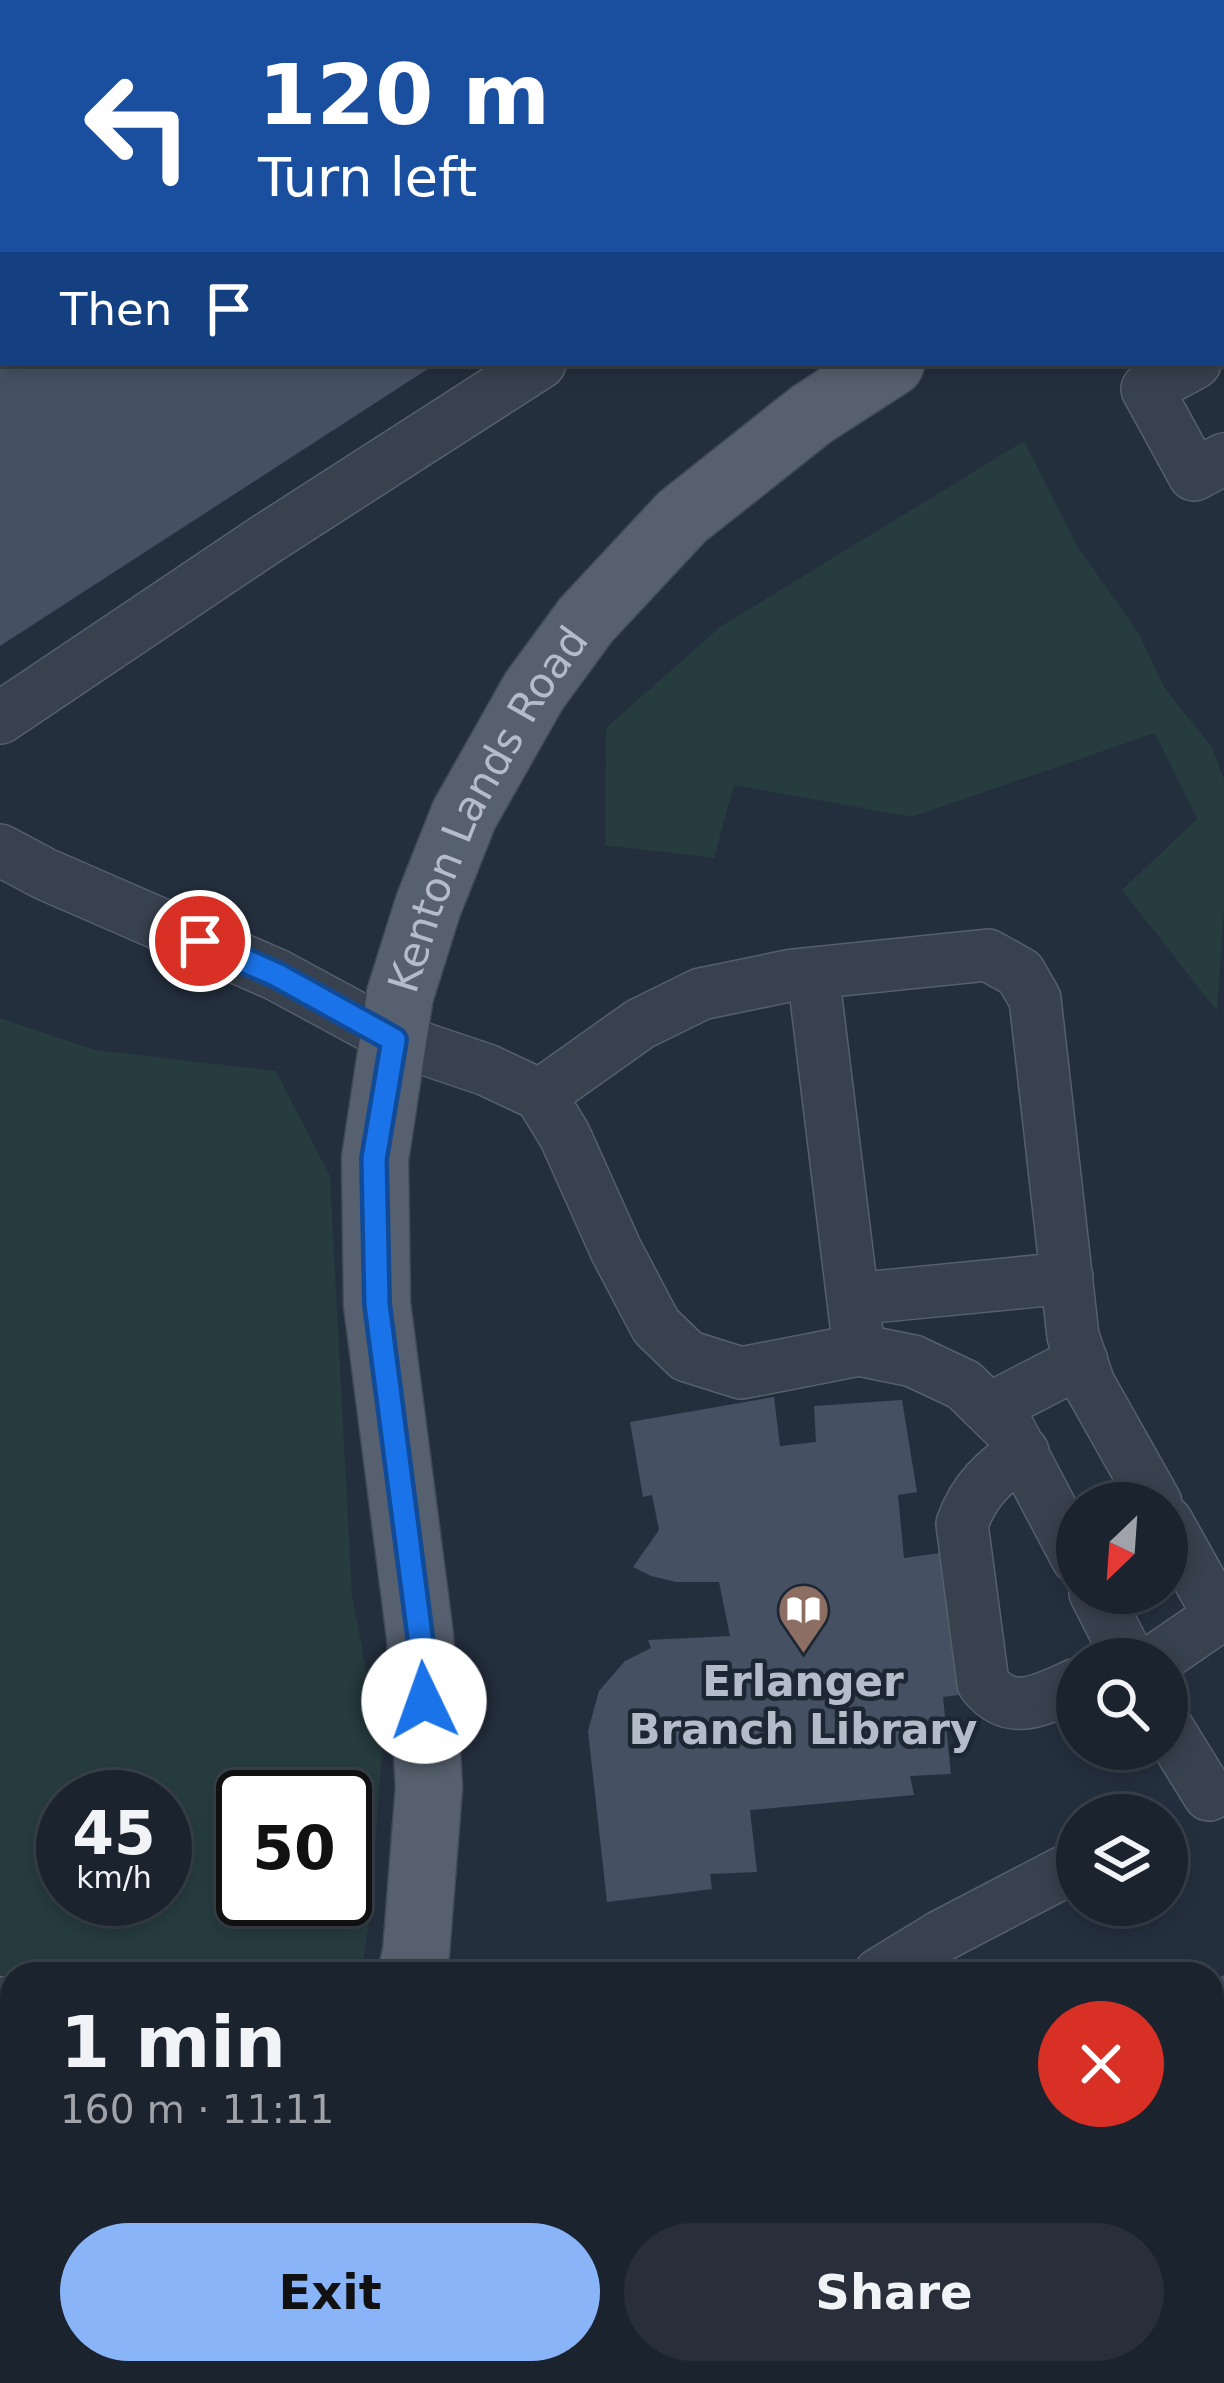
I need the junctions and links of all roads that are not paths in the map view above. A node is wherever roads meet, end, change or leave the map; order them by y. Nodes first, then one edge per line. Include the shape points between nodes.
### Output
1 (535, 366) edge
2 (886, 366) edge
3 (1189, 366) edge
4 (1224, 459) edge
5 (0, 718) edge
6 (0, 850) edge
7 (813, 973) junction
8 (394, 1040) junction
9 (540, 1095) junction
10 (1067, 1278) junction
11 (853, 1299) junction
12 (859, 1350) junction
13 (1082, 1361) junction
14 (988, 1409) junction
15 (1023, 1452) junction
16 (1144, 1482) edge
17 (1056, 1517) edge
18 (1188, 1557) edge
19 (1222, 1614) edge
20 (1187, 1638) edge
21 (1056, 1693) edge
22 (1186, 1770) edge
23 (1200, 1800) edge
24 (1056, 1876) edge
25 (414, 1962) edge
26 (899, 1962) edge

1 - 5 street
2 - 8 main road, Kenton Lands Road via 682,517 586,620 534,691 464,815 400,995
3 - 4 street via 1147,389 1194,475
6 - 8 street via 277,975
7 - 9 street via 701,994 640,1024
7 - 10 street via 988,955 1020,973 1035,999
7 - 11 street
8 - 9 street
8 - 25 main road, Kenton Lands Road via 374,1159 376,1263 420,1636 429,1787
9 - 12 street via 656,1326 687,1356 741,1373
10 - 11 street
10 - 13 street
11 - 12 street
12 - 14 street via 913,1361 964,1385
13 - 14 street
13 - 16 street
14 - 15 street
15 - 17 street
15 - 21 street via 986,1482 962,1524 983,1683 1008,1702
18 - 19 street
19 - 20 street
22 - 23 street
24 - 26 street

